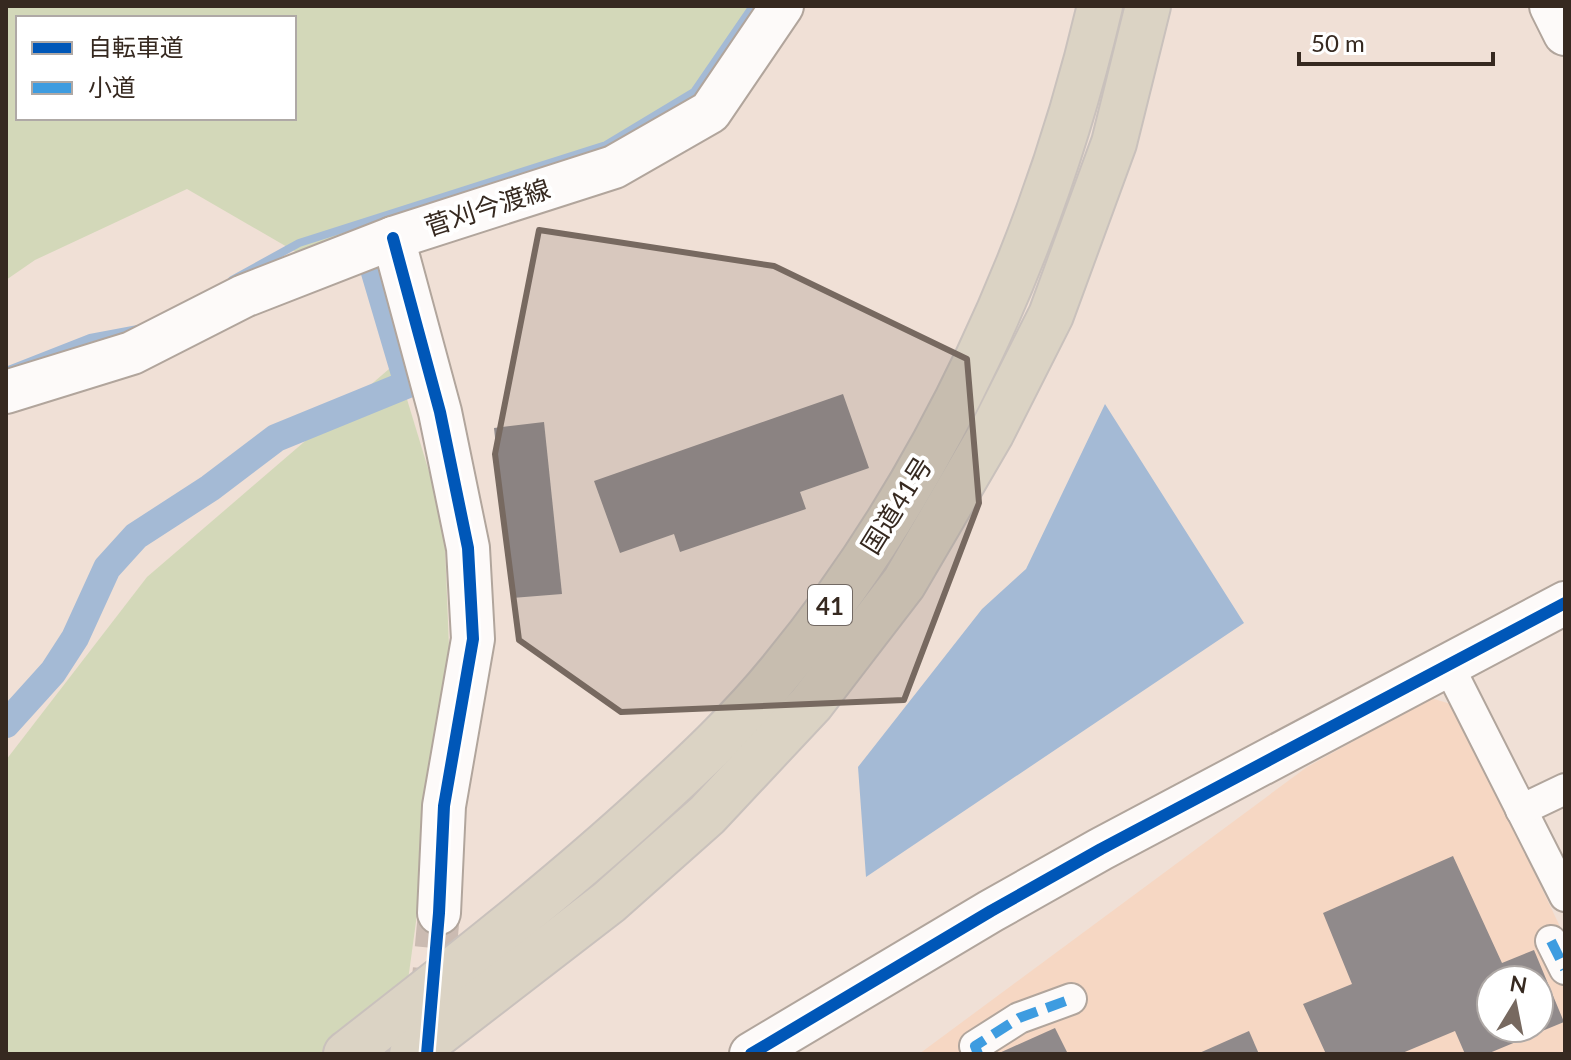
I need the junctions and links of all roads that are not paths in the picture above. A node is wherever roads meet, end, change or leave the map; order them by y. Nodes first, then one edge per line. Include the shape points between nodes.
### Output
1 (782, 6) edge
2 (1100, 6) edge
3 (1148, 6) edge
4 (1551, 6) edge
5 (1565, 34) edge
6 (393, 238) junction
7 (6, 392) edge
8 (1565, 603) edge
9 (1448, 665) junction
10 (1565, 789) edge
11 (1521, 810) junction
12 (1565, 896) edge
13 (439, 913) tunnel mouth
14 (1551, 941) dead end
15 (1565, 969) edge
16 (1071, 999) dead end
17 (346, 1054) edge
18 (412, 1054) edge
19 (751, 1054) edge
20 (978, 1054) edge

1 - 6 street, 菅刈今渡線 via 710,112 614,167
2 - 17 highway, 国道41号 / 41 via 1069,128 998,309 913,482 850,578 780,673 698,759 527,912
3 - 18 highway, 国道41号 / 41 via 1114,143 1051,315 991,434 904,583 811,704 707,815 609,902
4 - 5 street
6 - 7 street, 菅刈今渡線 via 244,296 132,353
6 - 13 street via 440,412 468,548 473,639 444,806
8 - 9 street
9 - 11 street
9 - 19 street via 1101,849
10 - 11 street
11 - 12 street
14 - 15 street
16 - 20 street via 1019,1018 975,1046

